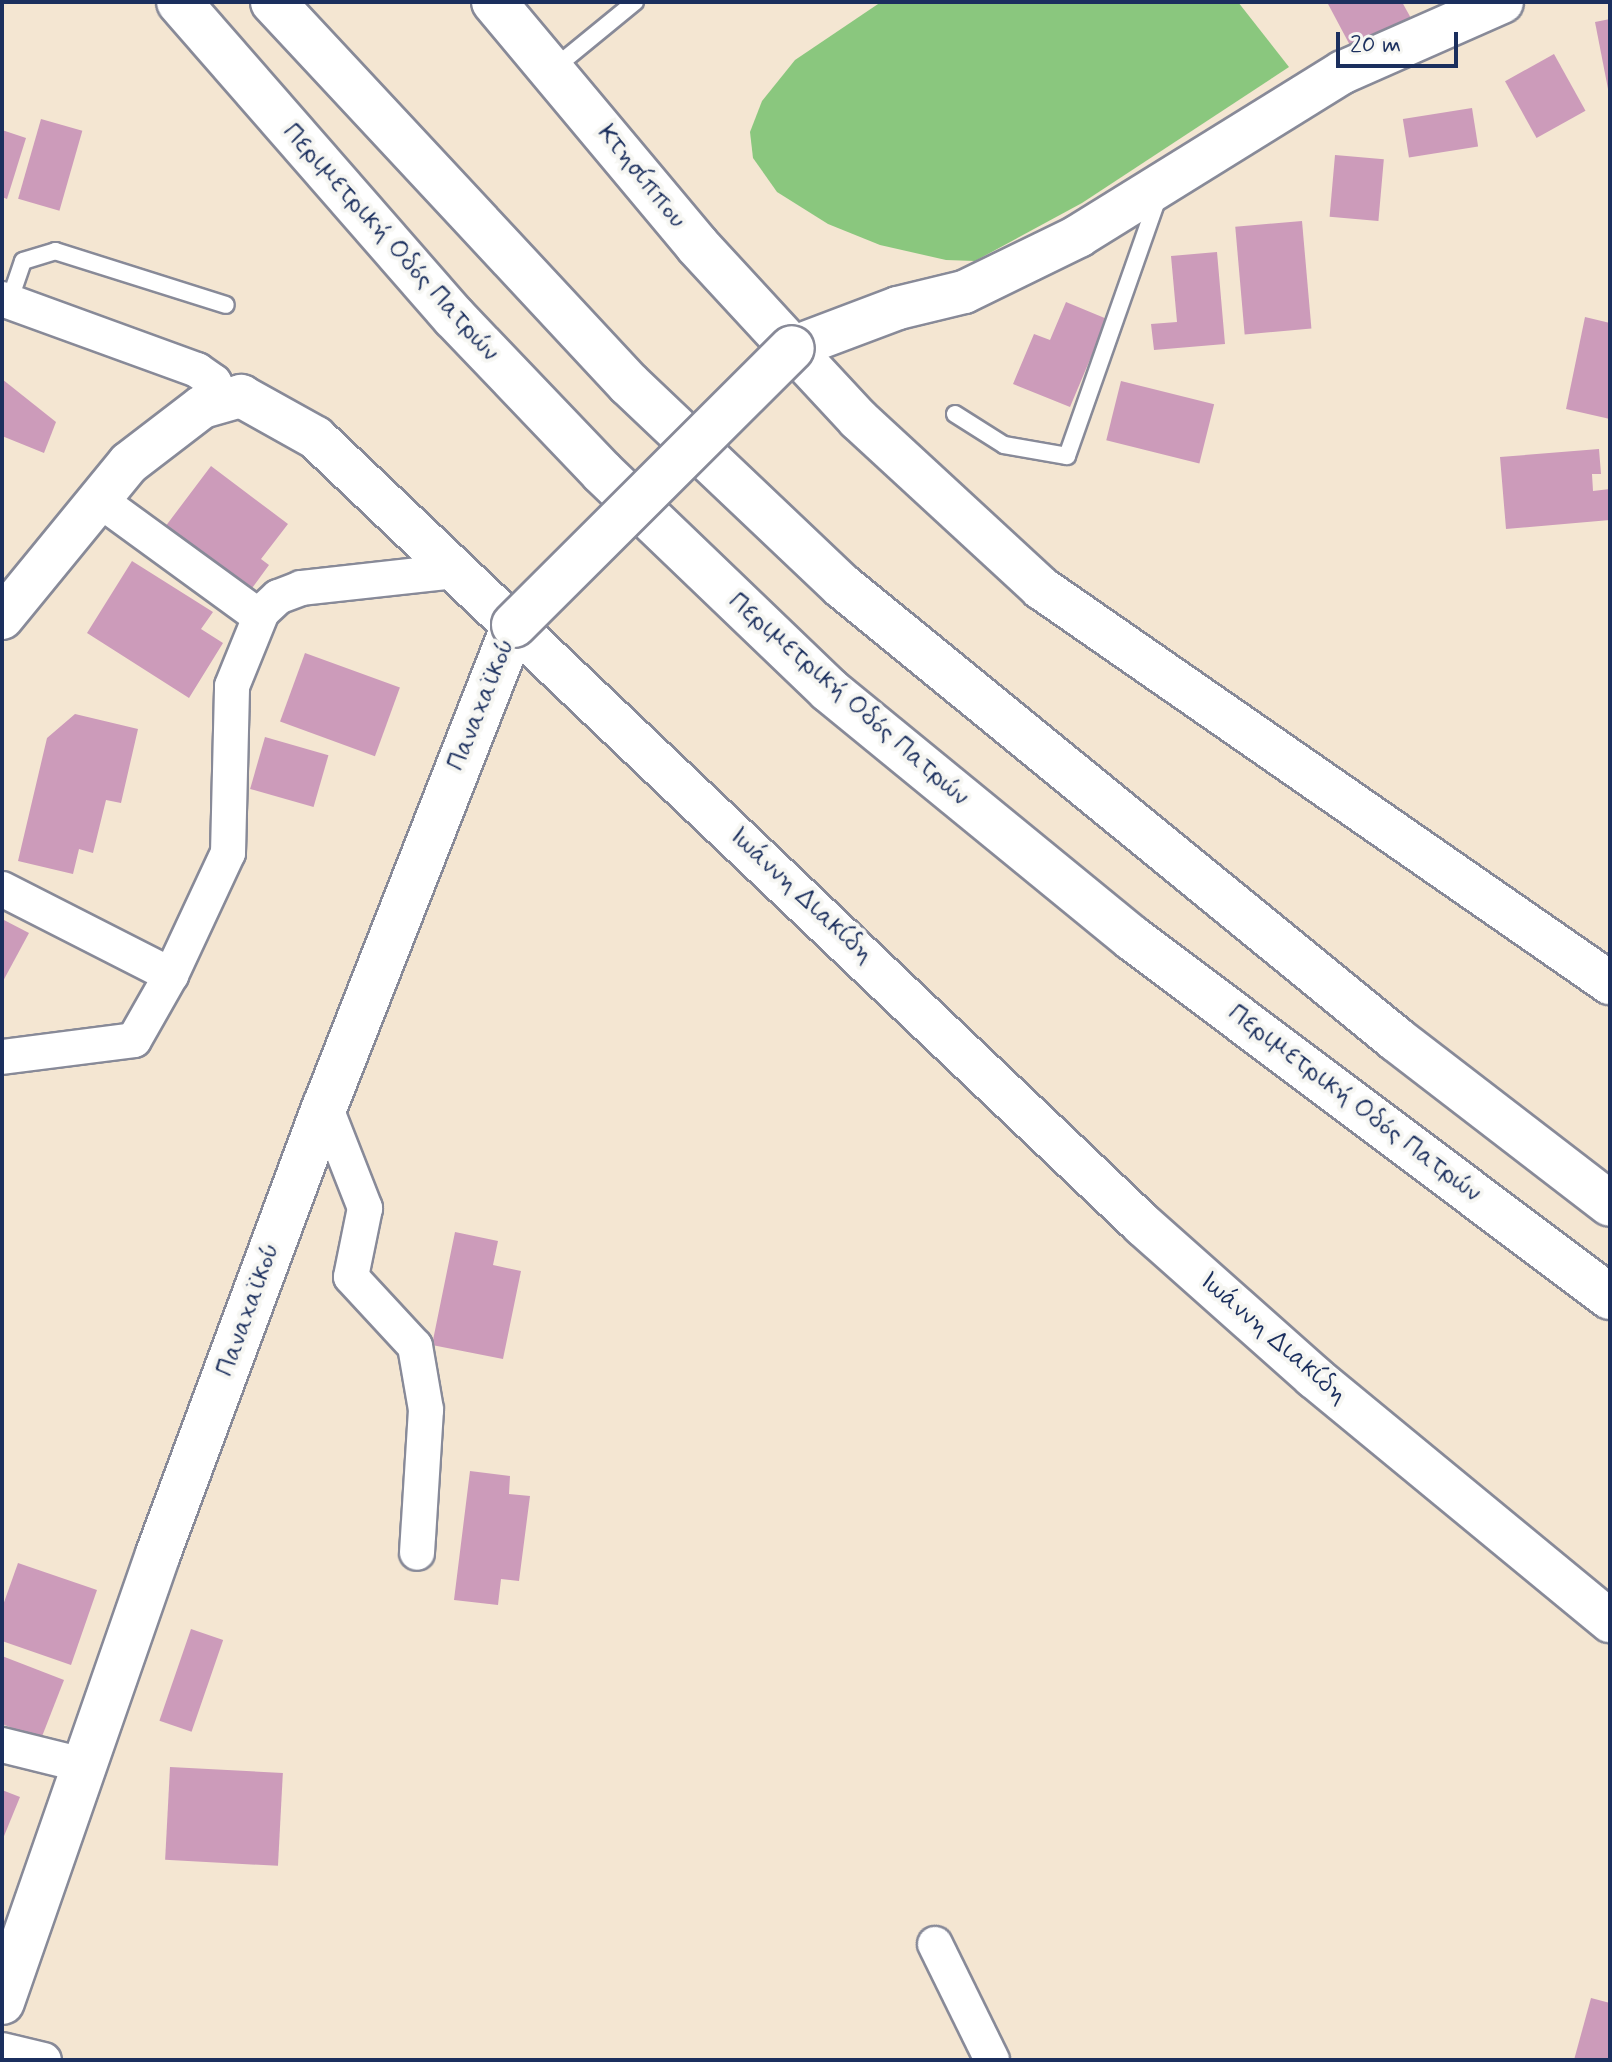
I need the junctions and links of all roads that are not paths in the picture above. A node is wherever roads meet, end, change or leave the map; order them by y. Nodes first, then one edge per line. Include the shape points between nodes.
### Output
1 (179, 2) edge
2 (273, 2) edge
3 (494, 2) edge
4 (635, 2) edge
5 (1502, 2) edge
6 (553, 69) junction
7 (1162, 186) junction
8 (6, 301) edge
9 (226, 305) dead end
10 (792, 348) junction
11 (222, 398) junction
12 (955, 414) dead end
13 (98, 499) junction
14 (456, 571) junction
15 (260, 617) junction
16 (2, 618) edge
17 (514, 625) junction
18 (2, 889) edge
19 (171, 975) junction
20 (1610, 983) edge
21 (2, 1057) edge
22 (325, 1106) junction
23 (1610, 1204) edge
24 (1610, 1297) edge
25 (417, 1553) dead end
26 (1610, 1621) edge
27 (2, 1745) edge
28 (83, 1765) junction
29 (935, 1944) dead end
30 (2, 2002) edge
31 (2, 2050) edge
32 (44, 2060) edge
33 (992, 2060) edge

1 - 24 main road, Περιμετρική Οδός Πατρών via 454,317 602,472 829,690 1132,938
2 - 23 main road via 629,384 842,586 1396,1039
3 - 6 main road, Κτησίππου
4 - 6 lane
5 - 7 street via 1343,72
6 - 10 main road, Κτησίππου via 697,245
7 - 10 street via 1079,236 964,292 898,308
7 - 12 lane via 1067,456 1004,445
8 - 9 lane via 23,261 55,251
8 - 11 street via 197,370 214,382
10 - 17 main road, bridge
10 - 20 street via 859,420 1041,588
11 - 13 street via 156,440
11 - 14 street, Ιωάννη Διακίδη via 247,397 316,438
13 - 15 street
13 - 16 street
14 - 15 street via 301,588 278,597
14 - 17 street, Ιωάννη Διακίδη
15 - 19 street via 232,686 228,853
17 - 22 main road, Παναχαϊκού
17 - 26 street, Ιωάννη Διακίδη via 1154,1235 1314,1377
18 - 19 street
19 - 21 street via 134,1040
22 - 25 street via 365,1208 351,1277 415,1346 426,1410
22 - 28 main road, Παναχαϊκού
27 - 28 street
28 - 30 main road, Παναχαϊκού
29 - 33 street
31 - 32 street

